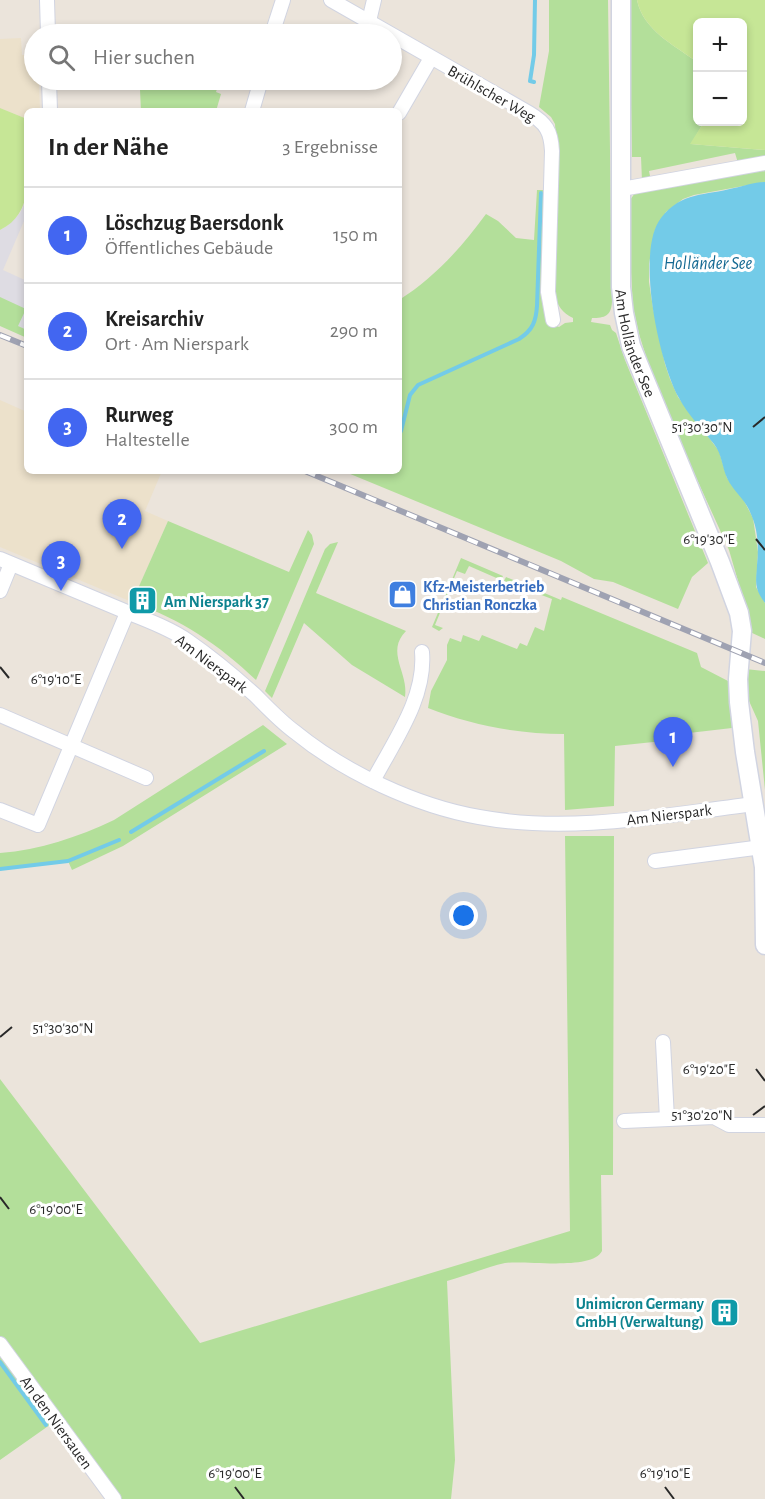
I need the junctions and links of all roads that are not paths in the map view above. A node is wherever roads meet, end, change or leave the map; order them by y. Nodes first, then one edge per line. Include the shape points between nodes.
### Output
1 (47, 0) edge
2 (283, 0) edge
3 (331, 0) edge
4 (374, 0) edge
5 (621, 0) edge
6 (369, 21) junction
7 (48, 24) edge
8 (275, 24) edge
9 (374, 24) edge
10 (402, 41) edge
11 (431, 58) junction
12 (50, 90) edge
13 (258, 90) edge
14 (50, 108) edge
15 (253, 108) edge
16 (402, 108) edge
17 (765, 163) edge
18 (622, 189) junction
19 (553, 320) dead end
20 (6, 562) edge
21 (0, 591) edge
22 (127, 612) junction
23 (422, 652) dead end
24 (0, 715) edge
25 (71, 745) junction
26 (146, 778) dead end
27 (373, 781) junction
28 (755, 804) junction
29 (0, 810) edge
30 (762, 847) junction
31 (655, 861) dead end
32 (765, 945) edge
33 (663, 1042) dead end
34 (667, 1119) junction
35 (624, 1121) dead end
36 (765, 1125) edge
37 (0, 1344) edge
38 (114, 1499) edge

1 - 7 street
2 - 8 street
3 - 6 street, Brühlscher Weg
4 - 6 street
5 - 18 street, Am Holländer See
6 - 9 street, Brühlscher Weg
10 - 11 street, Brühlscher Weg
11 - 16 street
11 - 19 street, Brühlscher Weg via 537,118 549,130 552,151 548,292
12 - 14 street
13 - 15 street
17 - 18 street
18 - 28 street, Am Holländer See via 621,286 631,346 739,614 740,708
20 - 21 street
20 - 22 street, Am Nierspark
22 - 25 street
22 - 27 street, Am Nierspark via 186,639 330,759
23 - 27 street via 418,692
24 - 25 street
25 - 26 street
25 - 29 street via 38,825
27 - 28 street, Am Nierspark via 441,807 516,822 591,823
28 - 30 street, Am Holländer See
30 - 31 street
30 - 32 street, Am Holländer See
33 - 34 street
34 - 35 street
34 - 36 street via 714,1117 729,1125
37 - 38 street, An den Niersauen

